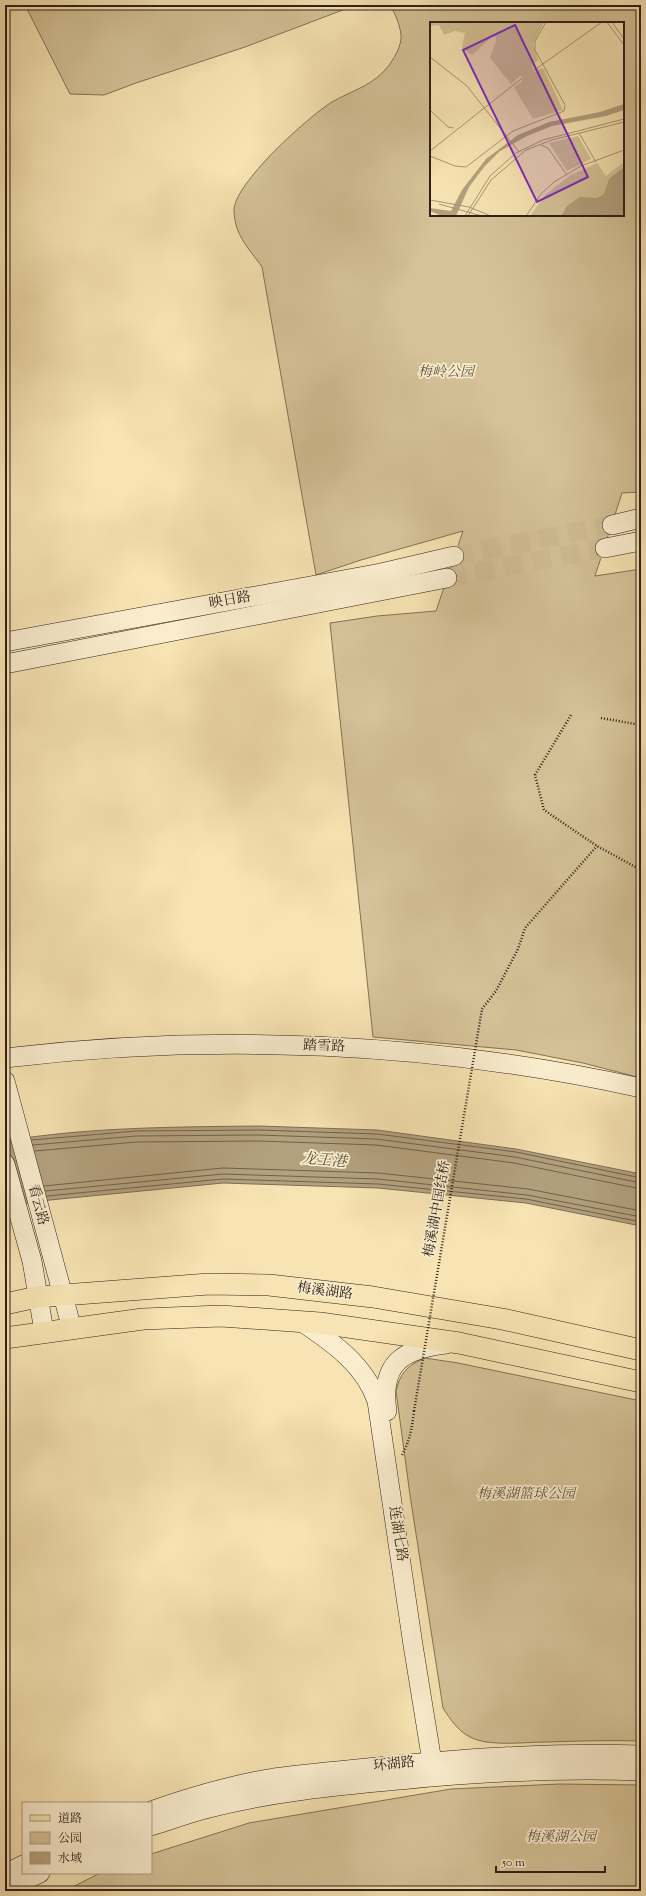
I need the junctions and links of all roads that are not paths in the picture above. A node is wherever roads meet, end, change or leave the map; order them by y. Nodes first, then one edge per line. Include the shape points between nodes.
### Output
1 (641, 518) edge
2 (612, 525) tunnel mouth
3 (641, 541) edge
4 (604, 548) tunnel mouth
5 (454, 556) tunnel mouth
6 (447, 578) tunnel mouth
7 (5, 642) edge
8 (5, 664) edge
9 (5, 1058) edge
10 (5, 1066) edge
11 (6, 1087) edge
12 (641, 1088) edge
13 (641, 1096) edge
14 (5, 1164) edge
15 (63, 1295) junction
16 (37, 1297) junction
17 (5, 1304) edge
18 (302, 1322) junction
19 (72, 1328) junction
20 (44, 1331) junction
21 (5, 1338) edge
22 (459, 1344) junction
23 (641, 1350) edge
24 (641, 1382) edge
25 (641, 1755) edge
26 (439, 1768) junction
27 (641, 1771) edge
28 (152, 1810) edge
29 (152, 1826) edge
30 (22, 1866) edge
31 (5, 1874) edge
32 (38, 1874) edge
33 (5, 1890) edge

1 - 2 main road
3 - 4 main road
5 - 7 main road, 映日路 via 373,574
6 - 8 main road, 映日路
9 - 12 main road, 踏雪路 via 109,1048 187,1045 331,1047 395,1051 531,1067
10 - 13 main road, 踏雪路 via 108,1056 179,1053 330,1055 530,1074
11 - 15 main road, 看云路
14 - 16 main road via 32,1261
15 - 16 main road, 梅溪湖路
15 - 19 main road, 看云路
15 - 23 main road, 梅溪湖路 via 209,1284 269,1285 373,1297 502,1320
16 - 17 main road, 梅溪湖路
16 - 20 main road
18 - 19 main road via 221,1316 142,1319
18 - 22 main road
18 - 26 main road, 连湖七路 via 350,1359 368,1381 377,1401 414,1652
19 - 20 main road
20 - 21 main road
22 - 24 main road
22 - 26 main road, 连湖七路 via 414,1350 403,1356 389,1375 385,1386
25 - 26 main road, 环湖路 via 536,1754
26 - 27 main road, 环湖路
26 - 28 main road, 环湖路 via 272,1779
26 - 29 main road, 环湖路 via 280,1793 208,1808
30 - 31 main road
32 - 33 main road

